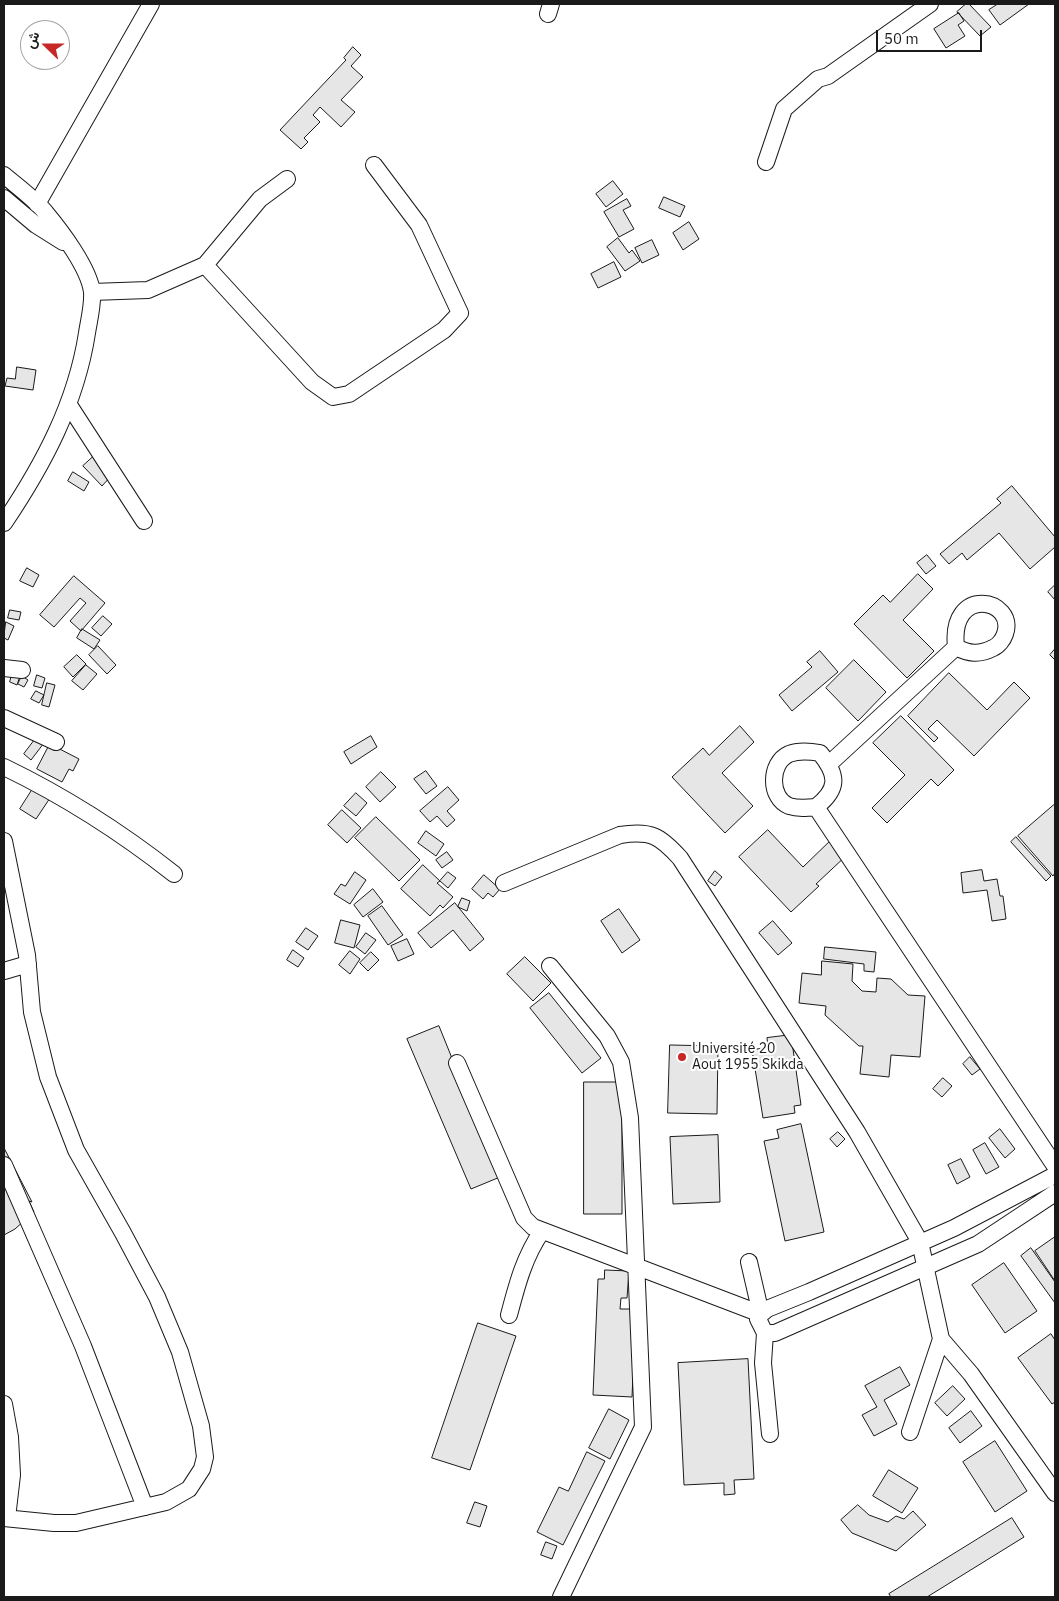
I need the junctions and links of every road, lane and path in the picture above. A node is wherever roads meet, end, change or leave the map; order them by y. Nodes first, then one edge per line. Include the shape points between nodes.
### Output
1 (152, 4) edge
2 (930, 4) edge
3 (766, 162) dead end
4 (374, 165) dead end
5 (4, 175) edge
6 (287, 179) dead end
7 (4, 198) edge
8 (37, 204) junction
9 (67, 244) junction
10 (204, 265) junction
11 (92, 292) junction
12 (69, 405) junction
13 (144, 521) dead end
14 (4, 523) edge
15 (956, 648) dead end
16 (4, 668) edge
17 (22, 670) dead end
18 (4, 718) edge
19 (56, 742) dead end
20 (829, 764) junction
21 (4, 768) edge
22 (816, 807) junction
23 (4, 841) edge
24 (174, 874) dead end
25 (504, 883) dead end
26 (28, 964) junction
27 (550, 966) dead end
28 (4, 971) edge
29 (456, 1063) dead end
30 (4, 1165) edge
31 (1055, 1166) edge
32 (1055, 1175) edge
33 (1055, 1193) edge
34 (542, 1231) junction
35 (920, 1242) junction
36 (749, 1262) dead end
37 (926, 1266) junction
38 (637, 1267) junction
39 (761, 1314) junction
40 (508, 1315) dead end
41 (765, 1333) junction
42 (941, 1338) junction
43 (4, 1404) edge
44 (910, 1432) dead end
45 (770, 1434) dead end
46 (1055, 1493) edge
47 (145, 1507) junction
48 (6, 1518) edge
49 (561, 1597) edge

1 - 8 street
2 - 3 street via 818,80 784,109
4 - 10 street via 419,225 460,313 444,330 349,394 333,396 312,382
5 - 8 street
6 - 10 street via 260,198
7 - 9 street via 36,226
8 - 9 street
9 - 11 street via 79,260
10 - 11 street via 148,290
11 - 12 street via 84,350
12 - 13 street
12 - 14 street via 48,451
15 - 20 street
16 - 17 street
18 - 19 street
20 - 22 street via 834,781 829,797
20 - 22 street via 820,753 805,751 787,755 775,770 776,796 787,806
21 - 24 street via 33,781 132,841
22 - 31 street
23 - 26 street
25 - 35 street via 620,835 638,832 656,836 666,843 680,858 858,1132
26 - 28 street
26 - 47 street via 32,1012 48,1077 76,1150 156,1297 180,1352 205,1443 202,1468 190,1489 166,1502
27 - 38 street via 607,1036 621,1062 630,1118
29 - 34 street via 524,1218
30 - 47 street via 83,1346
32 - 35 street via 954,1228
33 - 37 street via 978,1244
34 - 38 street
34 - 40 street via 521,1271
35 - 37 street
35 - 39 street
36 - 39 street
37 - 41 street via 774,1333
37 - 42 street
38 - 39 street
38 - 49 street via 643,1427
39 - 41 street via 758,1318
41 - 45 street via 763,1363
42 - 44 street
42 - 46 street via 971,1374
43 - 48 street via 12,1475
47 - 48 street via 76,1522

